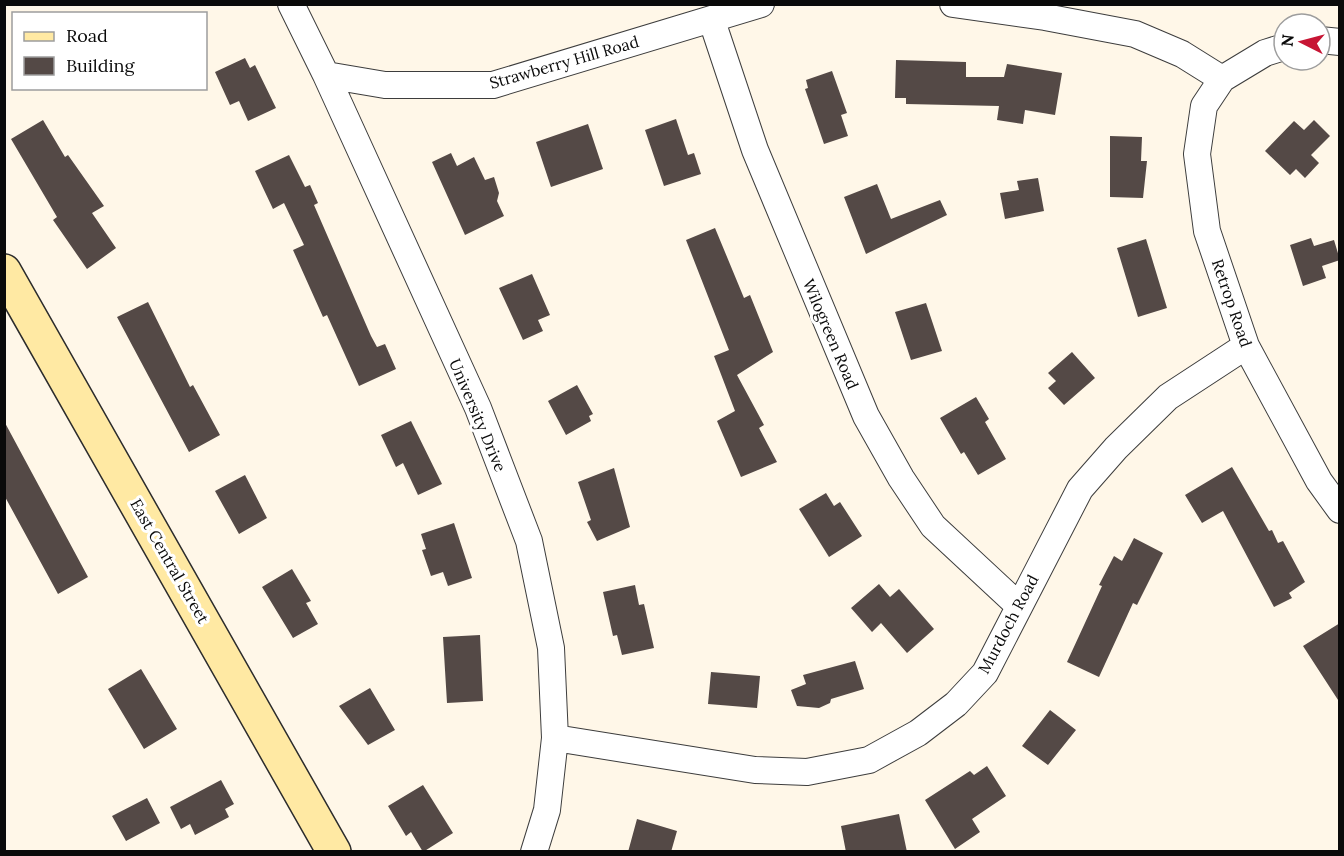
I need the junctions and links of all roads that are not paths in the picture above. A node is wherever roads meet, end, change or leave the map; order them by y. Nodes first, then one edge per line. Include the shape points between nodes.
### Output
1 (291, 4) edge
2 (761, 4) edge
3 (953, 4) edge
4 (712, 21) junction
5 (1272, 51) edge
6 (327, 75) junction
7 (1222, 79) junction
8 (4, 271) edge
9 (1246, 346) junction
10 (1340, 510) edge
11 (1018, 606) junction
12 (555, 738) junction
13 (334, 852) edge
14 (534, 852) edge

1 - 6 street, University Drive
2 - 4 street, Strawberry Hill Road
3 - 7 street via 1135,34 1182,54
4 - 6 street, Strawberry Hill Road via 493,85 385,85
4 - 11 street, Wilogreen Road via 755,150 866,416 933,526
5 - 7 street
6 - 12 street, University Drive via 478,408 529,541 551,648
7 - 9 street, Retrop Road via 1204,106 1197,154 1207,231
8 - 13 main road, East Central Street
9 - 10 street, Retrop Road via 1319,481
9 - 11 street, Murdoch Road via 1168,398 1080,489
11 - 12 street, Murdoch Road via 985,673 956,704 918,733 869,760 807,772 755,770
12 - 14 street, University Drive via 547,810

